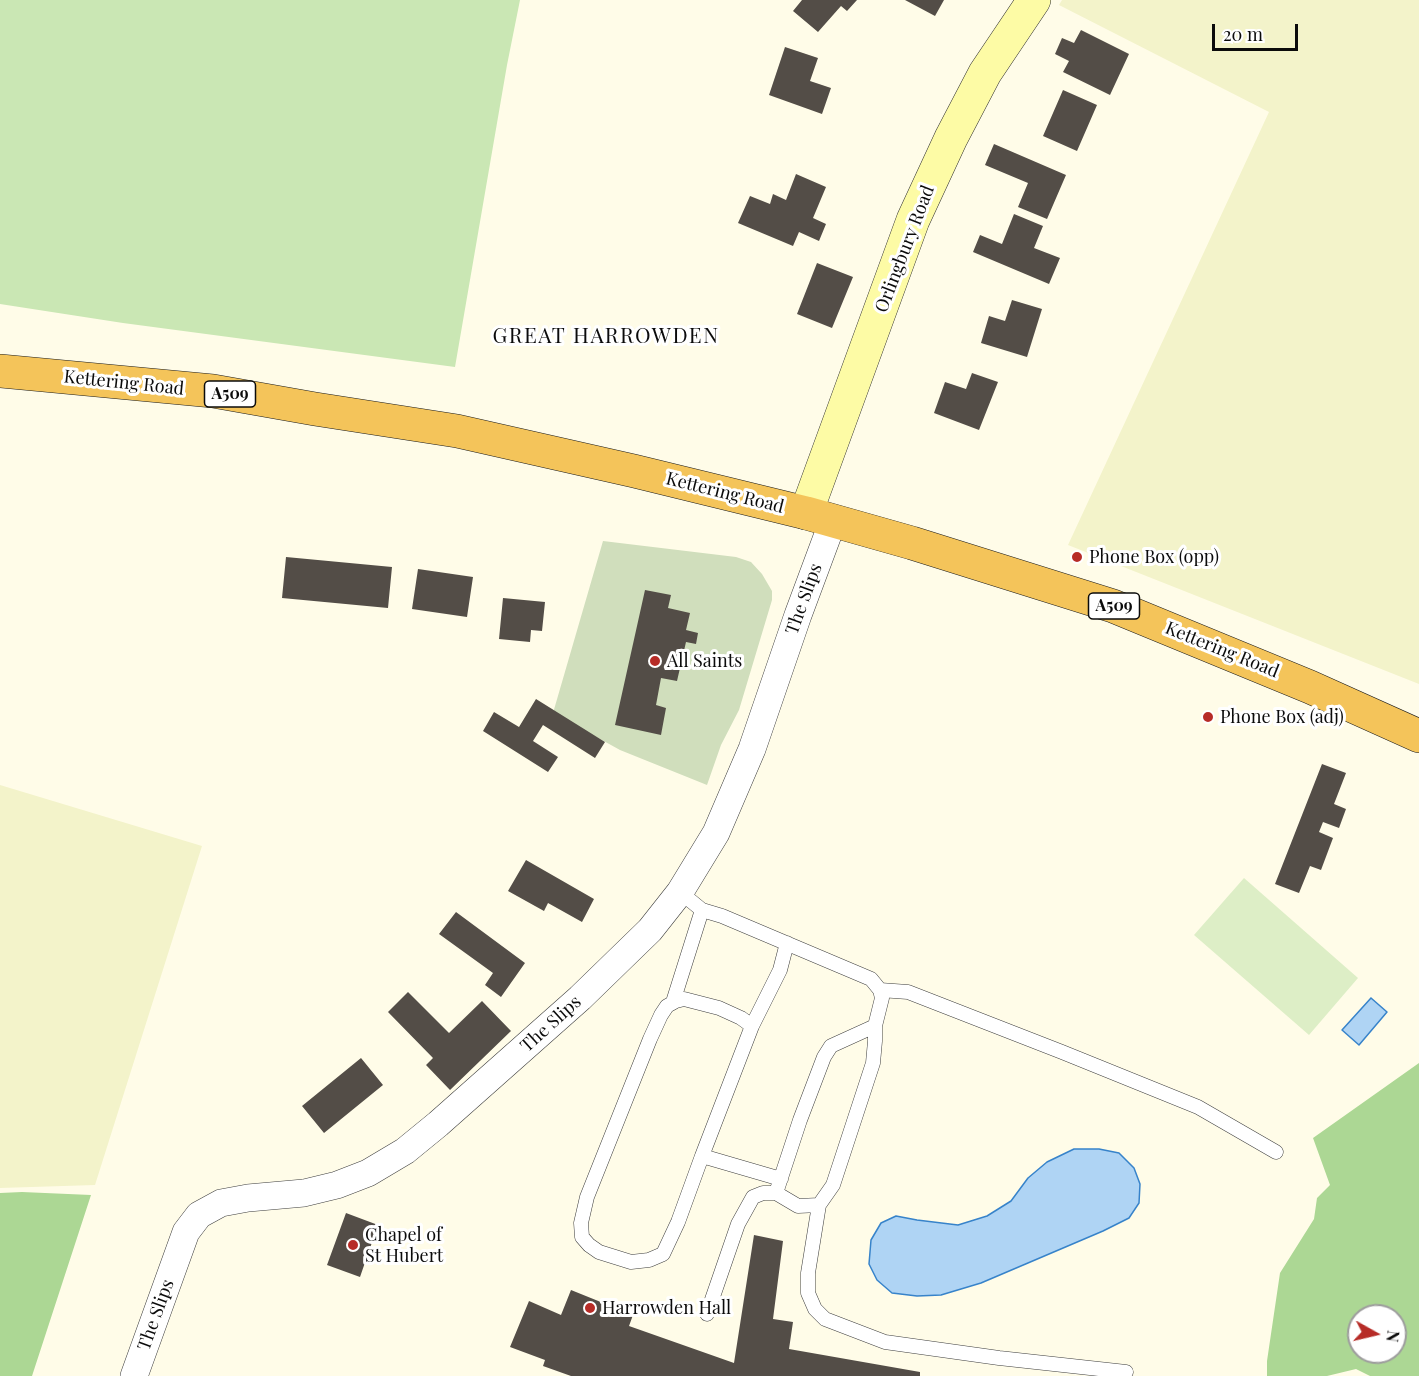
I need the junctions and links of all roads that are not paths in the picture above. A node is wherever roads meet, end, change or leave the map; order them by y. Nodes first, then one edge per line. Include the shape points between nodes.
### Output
1 (1034, 0) edge
2 (0, 371) edge
3 (820, 517) junction
4 (1419, 736) edge
5 (680, 892) junction
6 (702, 910) junction
7 (787, 943) junction
8 (880, 990) junction
9 (673, 1002) junction
10 (752, 1026) junction
11 (875, 1026) junction
12 (1276, 1152) dead end
13 (702, 1156) junction
14 (781, 1179) junction
15 (776, 1193) junction
16 (819, 1205) junction
17 (707, 1314) dead end
18 (1038, 1362) junction
19 (1126, 1372) dead end
20 (134, 1376) edge
21 (1029, 1376) edge

1 - 3 main road, Orlingbury Road via 980,82 913,220
2 - 3 highway, Kettering Road / A509 via 213,392 457,431
3 - 4 highway, Kettering Road / A509 via 1113,606
3 - 5 street, The Slips via 798,615 752,749 716,833
5 - 6 lane
5 - 20 street, The Slips via 650,930 579,998 405,1151 368,1173 337,1185 221,1203 199,1215 186,1232
6 - 7 lane
6 - 9 lane
7 - 8 lane via 871,979
7 - 10 lane via 780,970
8 - 11 lane via 882,998
8 - 12 lane via 908,992 1198,1107
9 - 10 lane via 684,999 719,1008
9 - 13 lane via 661,1015 650,1039 587,1197 582,1237 599,1252 631,1262 663,1254
10 - 13 lane
11 - 14 lane via 831,1046 827,1052
11 - 16 lane via 873,1063 833,1185
13 - 14 lane
14 - 15 lane
15 - 16 lane via 798,1206
15 - 17 lane via 753,1197 738,1224
16 - 18 lane via 808,1293 815,1309 825,1318 885,1342
18 - 19 lane
18 - 21 lane

